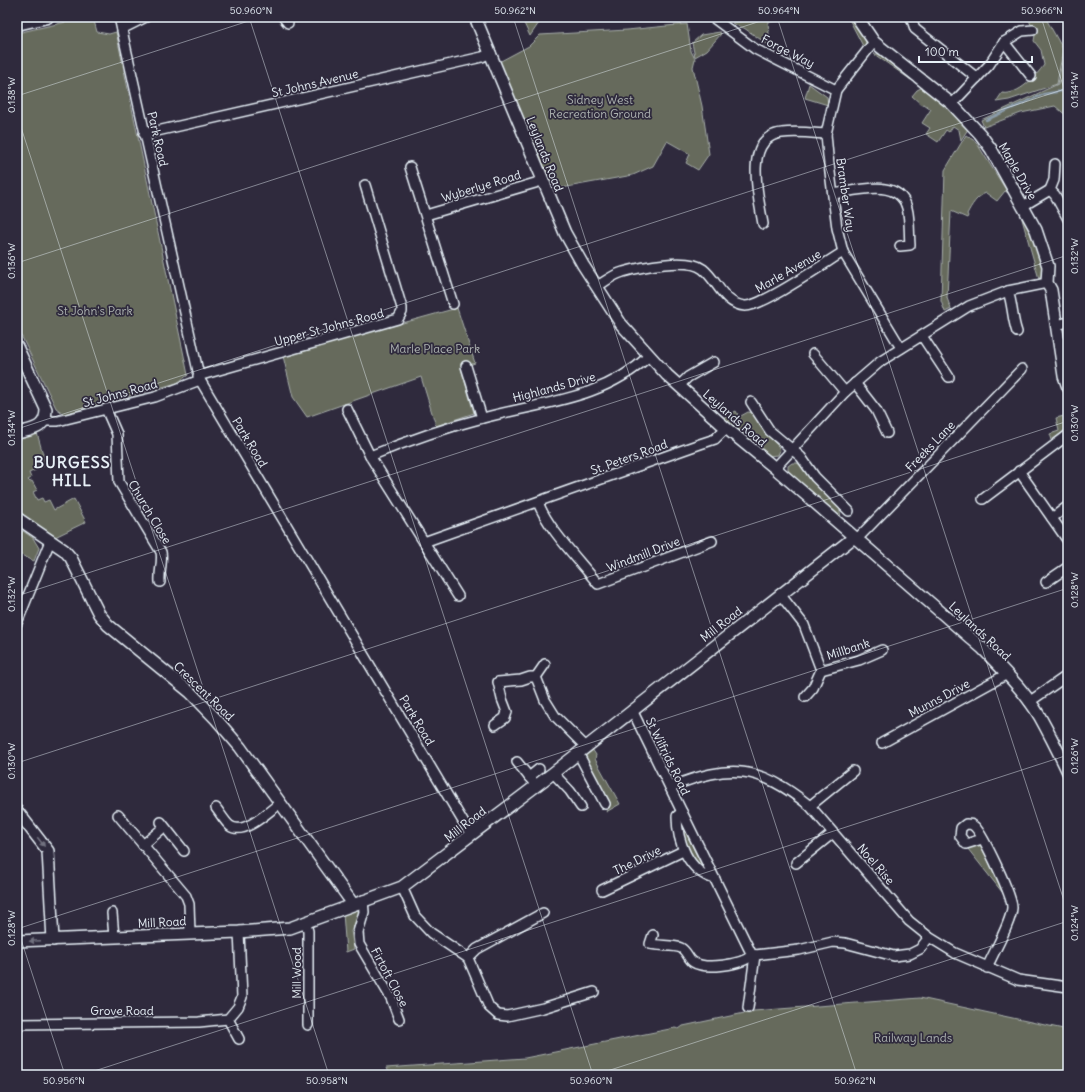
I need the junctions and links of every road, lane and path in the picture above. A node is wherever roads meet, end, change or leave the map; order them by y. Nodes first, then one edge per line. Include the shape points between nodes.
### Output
1 (47, 17) edge
2 (119, 17) edge
3 (146, 17) edge
4 (475, 17) edge
5 (712, 17) edge
6 (857, 17) edge
7 (911, 17) edge
8 (17, 24) edge
9 (122, 29) junction
10 (1033, 30) dead end
11 (874, 42) junction
12 (1004, 42) junction
13 (491, 53) junction
14 (1031, 76) dead end
15 (976, 78) junction
16 (836, 90) junction
17 (952, 104) junction
18 (144, 134) junction
19 (826, 134) junction
20 (1055, 164) dead end
21 (410, 167) dead end
22 (542, 181) junction
23 (365, 185) dead end
24 (1050, 190) junction
25 (833, 194) junction
26 (1023, 206) junction
27 (426, 215) junction
28 (1068, 219) edge
29 (762, 224) dead end
30 (900, 246) dead end
31 (843, 252) junction
32 (1047, 283) junction
33 (597, 286) junction
34 (1008, 291) junction
35 (453, 304) dead end
36 (1068, 322) edge
37 (1057, 324) junction
38 (1017, 332) dead end
39 (922, 336) junction
40 (17, 347) edge
41 (901, 348) junction
42 (813, 354) dead end
43 (649, 356) junction
44 (714, 362) dead end
45 (1065, 363) edge
46 (466, 366) dead end
47 (1022, 369) dead end
48 (948, 377) dead end
49 (199, 378) junction
50 (855, 383) junction
51 (679, 386) junction
52 (1068, 388) edge
53 (845, 392) junction
54 (751, 402) dead end
55 (106, 409) junction
56 (347, 409) dead end
57 (482, 418) junction
58 (44, 421) junction
59 (726, 428) junction
60 (887, 433) dead end
61 (17, 434) edge
62 (1068, 435) edge
63 (792, 451) junction
64 (370, 456) junction
65 (775, 468) junction
66 (1019, 471) junction
67 (983, 499) dead end
68 (538, 502) junction
69 (1068, 506) edge
70 (849, 511) dead end
71 (17, 518) edge
72 (1052, 518) junction
73 (855, 539) junction
74 (50, 541) junction
75 (712, 541) dead end
76 (1068, 541) edge
77 (424, 542) junction
78 (1068, 567) edge
79 (160, 582) dead end
80 (1046, 582) dead end
81 (780, 594) junction
82 (458, 596) dead end
83 (17, 623) edge
84 (882, 650) dead end
85 (546, 664) dead end
86 (821, 670) junction
87 (1007, 674) junction
88 (1068, 675) edge
89 (536, 677) junction
90 (805, 697) dead end
91 (1029, 702) junction
92 (632, 710) junction
93 (495, 725) dead end
94 (882, 742) dead end
95 (582, 750) junction
96 (517, 762) dead end
97 (539, 769) dead end
98 (853, 771) dead end
99 (1068, 772) edge
100 (553, 773) junction
101 (532, 781) junction
102 (670, 787) junction
103 (280, 803) junction
104 (605, 804) dead end
105 (810, 806) junction
106 (582, 807) dead end
107 (216, 808) dead end
108 (17, 811) edge
109 (682, 812) junction
110 (118, 815) dead end
111 (833, 833) junction
112 (471, 836) junction
113 (982, 839) dead end
114 (143, 845) junction
115 (184, 851) dead end
116 (683, 851) junction
117 (796, 863) dead end
118 (715, 879) junction
119 (402, 887) junction
120 (602, 890) dead end
121 (358, 902) junction
122 (112, 913) dead end
123 (543, 913) dead end
124 (305, 922) junction
125 (239, 932) junction
126 (190, 933) junction
127 (653, 934) dead end
128 (114, 937) junction
129 (929, 937) junction
130 (53, 940) junction
131 (17, 941) edge
132 (754, 955) junction
133 (468, 958) junction
134 (987, 968) junction
135 (1068, 987) edge
136 (594, 992) dead end
137 (748, 1008) dead end
138 (399, 1019) dead end
139 (228, 1020) junction
140 (17, 1024) edge
141 (308, 1025) dead end
142 (239, 1039) dead end

1 - 8 main road
2 - 9 street, Park Road
3 - 9 street
4 - 13 street, Leylands Road
5 - 16 street, Forge Way via 755,48
6 - 11 street, Maple Drive
7 - 15 street via 915,29
9 - 18 street, Park Road
10 - 12 street via 1022,31
11 - 16 street, Bramber Way
11 - 17 street, Maple Drive
12 - 14 street
12 - 15 street via 989,65
13 - 18 street, St Johns Avenue
13 - 22 street, Leylands Road
15 - 17 street
16 - 19 street, Bramber Way
17 - 26 street, Maple Drive via 987,144
18 - 49 street, Park Road
19 - 25 street, Bramber Way
19 - 29 street via 782,133 766,140 758,151 755,164
20 - 24 street via 1054,180
21 - 27 street
22 - 27 street, Wyberlye Road
22 - 33 street, Leylands Road via 566,234
23 - 49 street, Upper St Johns Road via 402,308 398,319
24 - 26 street
24 - 28 street
25 - 30 street via 885,188 898,193 907,208 910,245
25 - 31 street, Bramber Way
26 - 32 street, Maple Drive via 1036,230 1048,266
27 - 35 street
31 - 33 street, Marle Avenue via 763,301 746,306 724,296 703,269 692,263 679,262 622,272
31 - 41 street, Bramber Way
32 - 34 street
32 - 37 street, Maple Drive via 1051,290
33 - 43 street, Leylands Road via 622,324
34 - 38 street via 1012,304 1012,320
34 - 39 street via 969,306
36 - 37 street
37 - 45 street, Maple Drive
39 - 41 street
39 - 48 street
40 - 58 street via 46,409
41 - 50 street
42 - 53 street
43 - 51 street, Leylands Road
43 - 57 street, Highlands Drive via 621,378 595,390
44 - 51 street via 688,376
45 - 52 street, Maple Drive
46 - 57 street
47 - 73 street, Freeks Lane
49 - 55 street, St Johns Road via 155,397
49 - 112 street, Park Road
50 - 53 street
50 - 60 street via 876,410
51 - 59 street, Leylands Road
53 - 63 street
54 - 63 street via 770,431
55 - 58 street, St Johns Road via 58,421
55 - 79 street, Church Close via 117,434 119,482 161,552 158,570
56 - 64 street
57 - 64 street, Highlands Drive
58 - 61 street via 40,427
59 - 65 street, Leylands Road
59 - 68 street, St. Peters Road via 715,439
62 - 66 street
63 - 65 street
63 - 70 street
64 - 77 street
65 - 73 street, Leylands Road
66 - 67 street
66 - 72 street
68 - 75 street, Windmill Drive via 557,533 598,584
68 - 77 street, St. Peters Road
69 - 72 street
71 - 74 street, Crescent Road
72 - 76 street
73 - 81 street, Mill Road
73 - 87 street, Leylands Road via 960,628
74 - 83 street
74 - 103 street, Crescent Road via 71,558 99,614 108,625 190,692 240,746
77 - 82 street
78 - 80 street
81 - 86 street, Millbank via 804,625
81 - 92 street, Mill Road
84 - 86 street, Millbank via 859,660
85 - 89 street
86 - 90 street, Millbank via 813,688
87 - 91 street, Leylands Road
87 - 94 street, Munns Drive
88 - 91 street
89 - 93 street via 530,676 522,680 496,679 507,712 505,718
89 - 95 street via 555,716
91 - 99 street, Leylands Road
92 - 95 street, Mill Road
92 - 102 street, St Wilfrids Road
95 - 100 street, Mill Road
95 - 104 street
96 - 101 street
97 - 101 street
98 - 105 street
100 - 101 street, Mill Road
100 - 106 street
101 - 112 street, Mill Road
102 - 105 street, Noel Rise via 718,772 744,770 768,777 791,790
102 - 109 street, St Wilfrids Road
103 - 107 street via 250,825 238,828 230,826
103 - 121 street, Crescent Road
105 - 111 street, Noel Rise
108 -> 130 street via 48,851
109 - 116 street, St Wilfrids Road via 677,816 677,827
109 - 118 street, St Wilfrids Road
110 - 114 street
111 - 117 street
111 - 129 street, Noel Rise via 909,920
112 - 119 street, Mill Road
113 - 134 street via 1010,893 1012,909
114 - 115 street via 162,824
114 - 126 street via 186,896 189,904
116 - 118 street, St Wilfrids Road via 698,870
116 - 120 street, The Drive
118 - 132 street, St Wilfrids Road
119 - 121 street, Mill Road
119 - 133 street via 415,916 431,933
121 - 124 street, Mill Road
121 - 138 street, Firtoft Close via 364,912 358,932 359,944 384,986
122 - 128 street
123 - 133 street via 477,949
124 - 125 street, Mill Road via 290,928
124 - 141 street, Mill Wood via 308,931
125 - 126 street, Mill Road
125 - 139 street via 242,997 238,1008
126 - 128 street, Mill Road
127 - 132 street via 650,944 680,947 691,961 697,964 734,964
128 - 130 street, Mill Road
129 - 132 street via 920,949 910,954 894,956 833,942 799,950
129 - 134 street, Noel Rise
130 -> 131 street, Mill Road
132 - 137 street
133 - 136 street via 489,1008 500,1016 543,1008
134 - 135 street, Noel Rise via 1018,980
139 - 140 street, Grove Road
139 - 142 street

